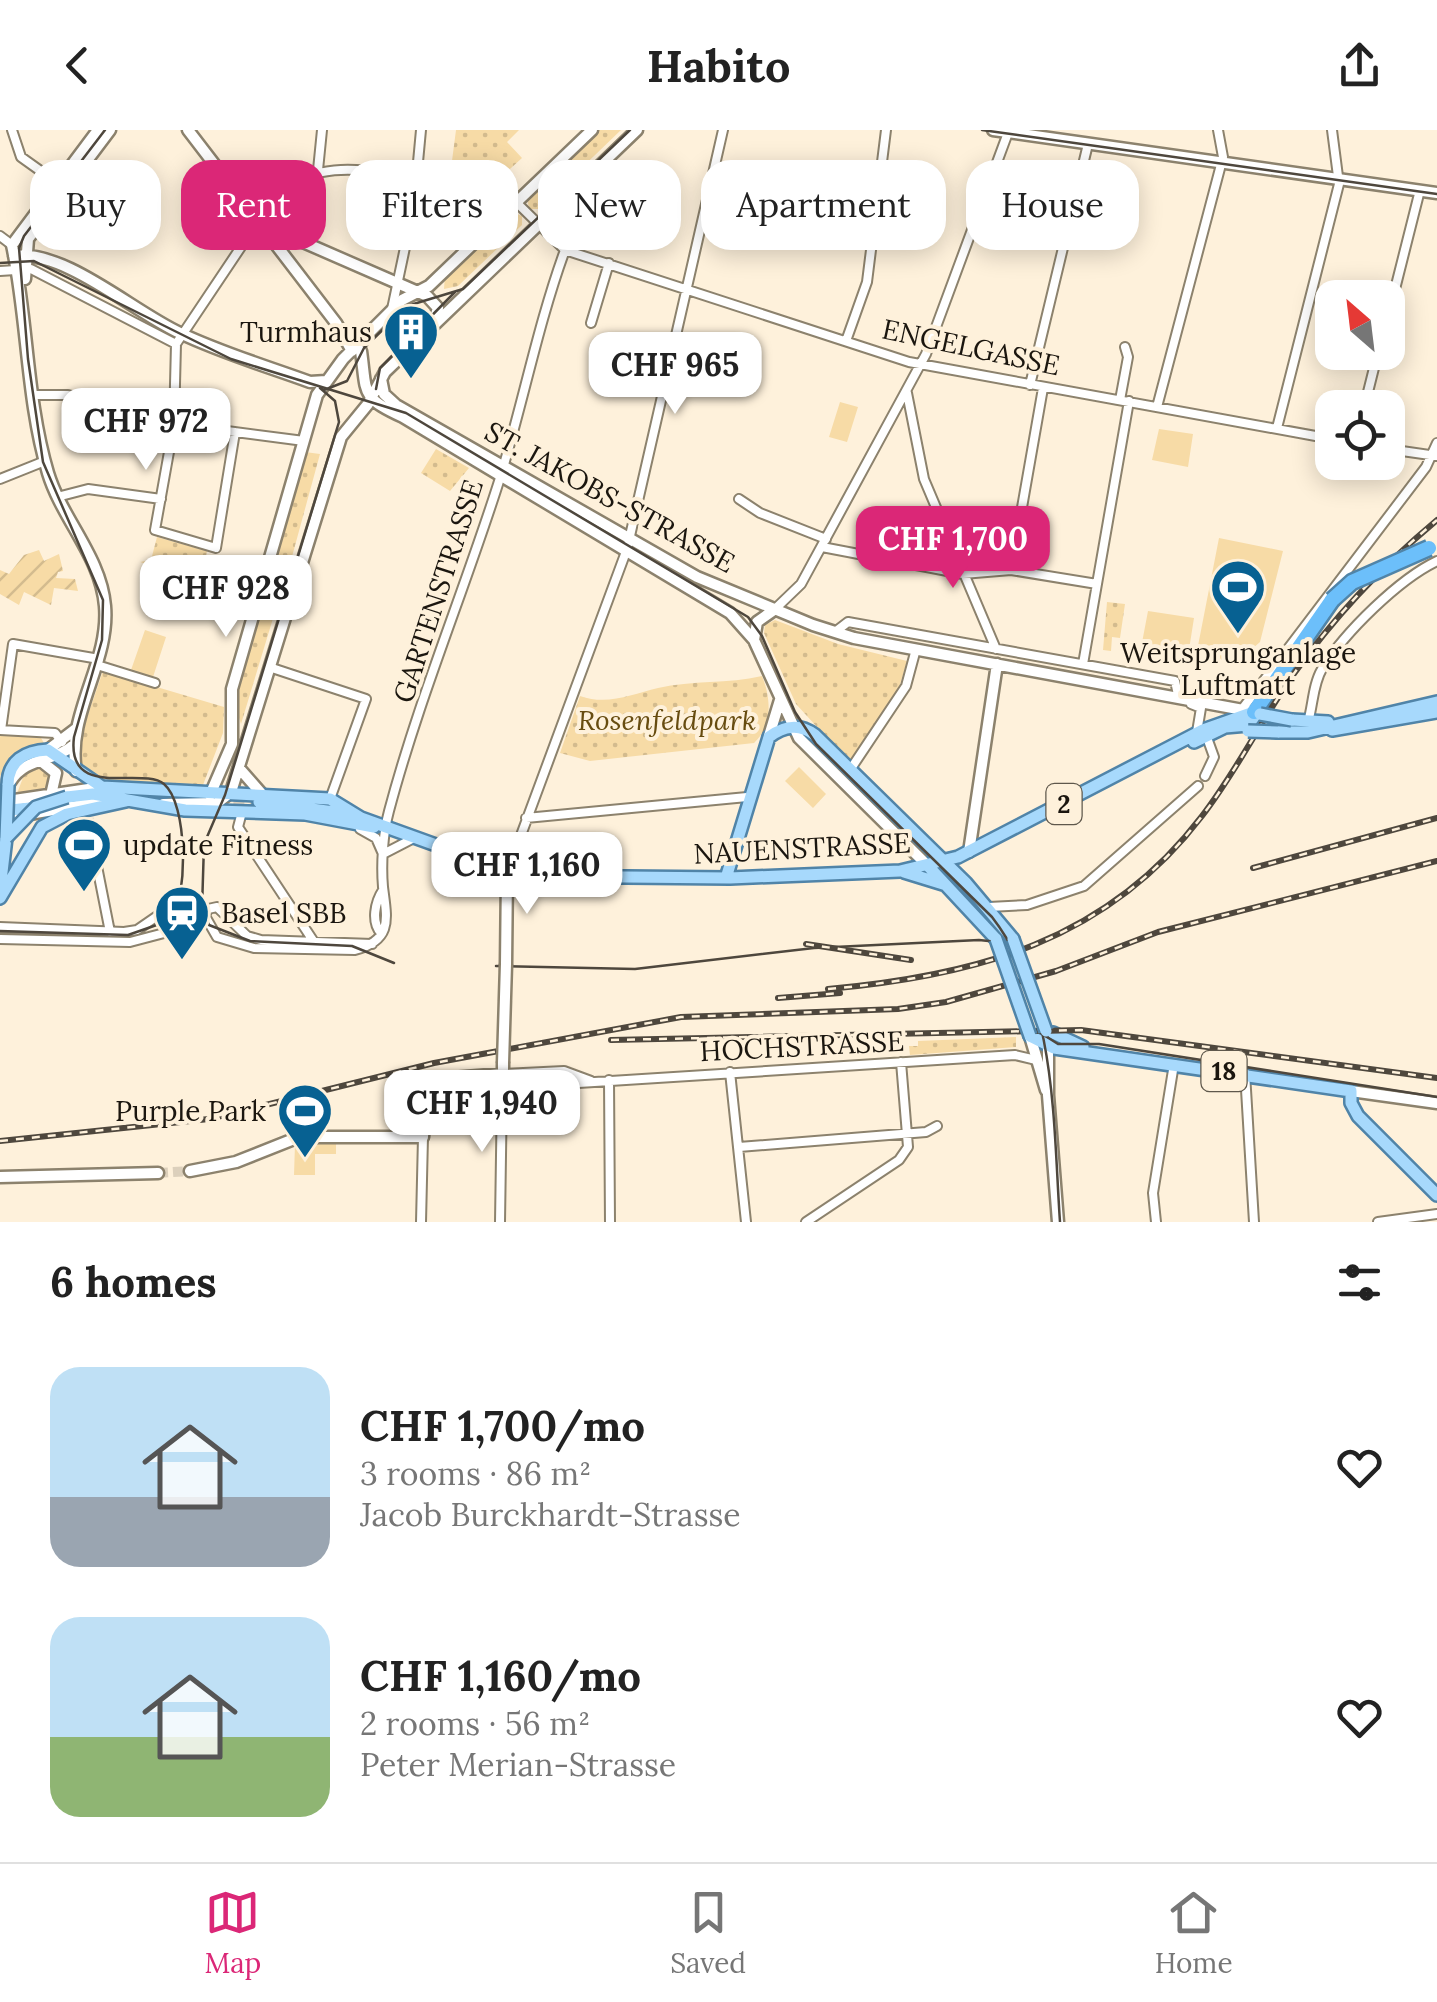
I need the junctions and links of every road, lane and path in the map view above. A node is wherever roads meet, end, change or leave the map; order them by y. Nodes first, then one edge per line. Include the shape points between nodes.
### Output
1 (12, 130) edge
2 (98, 130) edge
3 (110, 130) edge
4 (188, 130) edge
5 (322, 130) edge
6 (421, 130) edge
7 (592, 130) edge
8 (638, 130) edge
9 (722, 130) edge
10 (886, 130) edge
11 (993, 130) edge
12 (1218, 130) edge
13 (1332, 130) edge
14 (1008, 131) edge
15 (1088, 144) junction
16 (74, 160) edge
17 (212, 160) edge
18 (319, 160) edge
19 (418, 160) edge
20 (1222, 162) junction
21 (30, 163) edge
22 (1340, 179) junction
23 (1420, 190) junction
24 (1437, 193) edge
25 (518, 200) edge
26 (518, 204) edge
27 (536, 224) junction
28 (0, 236) edge
29 (30, 236) edge
30 (239, 250) edge
31 (280, 250) edge
32 (288, 250) edge
33 (315, 250) edge
34 (403, 250) edge
35 (463, 250) edge
36 (565, 250) joint
37 (20, 257) junction
38 (287, 260) junction
39 (608, 263) junction
40 (0, 272) edge
41 (1398, 280) edge
42 (396, 284) junction
43 (686, 288) junction
44 (417, 292) junction
45 (391, 313) junction
46 (591, 323) dead end
47 (432, 326) junction
48 (178, 339) junction
49 (846, 341) junction
50 (1125, 347) dead end
51 (357, 349) junction
52 (921, 365) junction
53 (388, 368) junction
54 (381, 379) junction
55 (326, 380) junction
56 (1030, 385) junction
57 (1043, 388) junction
58 (907, 393) junction
59 (34, 395) junction
60 (370, 400) junction
61 (1125, 400) junction
62 (1157, 407) junction
63 (174, 424) junction
64 (1277, 428) junction
65 (236, 432) junction
66 (1315, 436) edge
67 (304, 441) junction
68 (1437, 443) edge
69 (1405, 452) edge
70 (1435, 456) edge
71 (45, 461) junction
72 (502, 470) junction
73 (0, 479) edge
74 (57, 497) junction
75 (739, 498) dead end
76 (160, 499) junction
77 (824, 543) junction
78 (628, 544) junction
79 (1437, 544) edge
80 (1437, 561) edge
81 (1011, 570) junction
82 (267, 571) junction
83 (963, 574) junction
84 (297, 575) junction
85 (1096, 584) junction
86 (774, 610) junction
87 (835, 632) junction
88 (754, 640) junction
89 (916, 649) junction
90 (996, 649) junction
91 (98, 662) junction
92 (997, 664) junction
93 (1083, 664) junction
94 (269, 666) junction
95 (155, 683) dead end
96 (1164, 695) junction
97 (1178, 695) junction
98 (780, 699) junction
99 (1437, 702) edge
100 (1252, 711) junction
101 (1437, 712) edge
102 (792, 727) junction
103 (1308, 727) junction
104 (78, 728) junction
105 (1205, 728) junction
106 (0, 730) edge
107 (1278, 732) junction
108 (769, 736) junction
109 (75, 743) junction
110 (57, 749) junction
111 (38, 760) junction
112 (239, 768) junction
113 (850, 770) junction
114 (76, 772) junction
115 (1206, 776) dead end
116 (8, 785) junction
117 (1198, 786) dead end
118 (102, 787) junction
119 (210, 795) junction
120 (230, 795) junction
121 (747, 797) junction
122 (61, 798) junction
123 (260, 798) junction
124 (330, 799) junction
125 (126, 801) junction
126 (0, 802) edge
127 (163, 804) junction
128 (242, 810) junction
129 (0, 811) edge
130 (526, 818) junction
131 (0, 819) edge
132 (358, 822) junction
133 (385, 827) junction
134 (90, 836) tunnel mouth
135 (414, 838) junction
136 (6, 840) junction
137 (969, 852) junction
138 (385, 856) junction
139 (944, 863) junction
140 (929, 866) junction
141 (900, 870) junction
142 (507, 873) junction
143 (726, 878) junction
144 (5, 883) edge
145 (961, 888) junction
146 (0, 898) edge
147 (989, 908) junction
148 (0, 927) edge
149 (110, 932) junction
150 (1, 938) edge
151 (314, 942) junction
152 (372, 944) junction
153 (1047, 1028) junction
154 (1030, 1036) junction
155 (1049, 1052) junction
156 (1096, 1052) junction
157 (1015, 1055) junction
158 (1036, 1060) junction
159 (901, 1062) junction
160 (1174, 1064) junction
161 (503, 1068) junction
162 (730, 1072) junction
163 (1245, 1073) junction
164 (609, 1080) junction
165 (592, 1082) junction
166 (502, 1088) junction
167 (1351, 1091) junction
168 (424, 1092) junction
169 (1048, 1096) junction
170 (1437, 1104) edge
171 (937, 1126) dead end
172 (905, 1133) junction
173 (422, 1137) junction
174 (739, 1146) junction
175 (190, 1171) tunnel mouth
176 (158, 1173) tunnel mouth
177 (0, 1178) edge
178 (1437, 1195) edge
179 (1437, 1214) edge
180 (1424, 1220) edge
181 (422, 1222) edge
182 (500, 1222) edge
183 (610, 1222) edge
184 (746, 1222) edge
185 (806, 1222) edge
186 (1058, 1222) edge
187 (1156, 1222) edge
188 (1254, 1222) edge
189 (1378, 1222) edge

1 - 21 street
2 - 16 main road
3 - 37 main road
4 - 17 main road
5 - 18 street
6 - 19 street
7 - 25 main road
8 - 27 main road
9 - 43 street
10 - 49 street via 867,282
11 - 14 main road
12 - 20 street
13 - 22 street
14 - 15 main road
14 - 52 street
15 - 20 main road
15 - 56 street
20 - 22 main road
20 - 62 street
22 - 23 main road
22 - 64 street
23 - 24 main road
23 - 41 street
26 - 27 street, ENGELGASSE
27 - 47 main road
28 - 37 street
29 - 37 main road
30 - 48 street
31 - 38 main road
32 - 38 main road
33 - 42 main road
34 - 42 street
35 - 44 main road
36 - 39 street, ENGELGASSE
36 - 72 street, GARTENSTRASSE
37 - 40 street
37 - 48 main road via 46,256
37 - 59 main road
38 - 51 main road
39 - 43 street, ENGELGASSE
39 - 46 street
42 - 44 main road
42 - 45 street
43 - 49 street, ENGELGASSE
43 - 78 street
44 - 45 main road
44 - 47 main road via 437,306
45 - 51 main road
47 - 53 main road
48 - 55 main road via 310,382
48 - 63 street
49 - 52 street, ENGELGASSE
50 - 61 street
51 - 53 main road via 376,370
51 - 55 main road
51 - 60 main road
52 - 56 street, ENGELGASSE
52 - 58 street
53 - 54 main road
54 - 60 main road
54 - 72 main road, ST. JAKOBS-STRASSE via 392,403
55 - 67 main road
56 - 57 street, ENGELGASSE
57 - 61 street, ENGELGASSE
57 - 81 street
58 - 77 street
58 - 83 street via 924,479
59 - 63 street via 68,395
59 - 71 main road
60 - 72 main road, ST. JAKOBS-STRASSE
60 - 84 main road via 345,429
61 - 62 street, ENGELGASSE
61 - 85 street
62 - 64 street, ENGELGASSE
63 - 65 street
63 - 76 street
64 - 66 street, ENGELGASSE
65 - 67 street
65 - 76 street via 216,548 155,530
67 - 82 main road
68 - 70 street
69 - 70 street
70 - 100 street
71 - 73 street
71 - 74 main road
72 - 78 main road, ST. JAKOBS-STRASSE
72 - 133 street, GARTENSTRASSE
74 - 76 street via 88,489
74 - 91 main road via 103,591 106,626
75 - 77 street
77 - 83 street
77 - 86 street via 795,594
78 - 86 main road, ST. JAKOBS-STRASSE
78 - 88 main road, ST. JAKOBS-STRASSE via 730,614
78 - 130 street
79 - 100 highway, bridge via 1343,588
80 - 103 street via 1410,577 1321,670
81 - 83 street
81 - 85 street
82 - 84 main road via 284,579
82 - 119 main road via 232,689 235,732
83 - 90 street
84 - 94 main road
85 - 93 street
86 - 87 main road, ST. JAKOBS-STRASSE
86 - 88 main road via 757,622
87 - 89 main road, ST. JAKOBS-STRASSE
87 - 90 street, ST. JAKOBS-STRASSE via 848,622
88 - 98 main road
89 - 92 main road, ST. JAKOBS-STRASSE
89 - 113 street via 906,686
90 - 93 street, ST. JAKOBS-STRASSE
91 - 95 street
91 - 104 main road
91 - 106 street via 13,644
92 - 96 main road, ST. JAKOBS-STRASSE
92 - 137 main road
93 - 97 street, ST. JAKOBS-STRASSE via 1175,681
94 - 112 main road
94 - 124 street via 366,699
96 - 97 main road, ST. JAKOBS-STRASSE
96 - 105 street, ST. JAKOBS-STRASSE via 1196,704
97 - 100 main road, ST. JAKOBS-STRASSE
98 - 102 main road
98 - 108 main road
99 - 103 main road, ST. JAKOBS-STRASSE
100 - 103 main road, ST. JAKOBS-STRASSE, bridge
100 - 105 main road
100 - 107 main road, bridge
101 - 103 main road
102 - 108 main road
102 - 113 main road via 809,730
102 - 140 main road
103 - 107 main road, ST. JAKOBS-STRASSE
104 - 109 main road
104 - 110 main road
105 - 107 main road, ST. JAKOBS-STRASSE, bridge
105 - 115 street via 1214,757
105 - 137 main road, 2
106 - 110 street via 56,734
108 - 121 main road
109 - 110 main road
109 - 114 main road
110 - 111 main road
110 - 114 main road, 2
110 - 116 main road via 18,759
111 - 116 main road
111 - 122 main road via 56,773
112 - 120 main road
112 - 123 main road
113 - 139 main road
114 - 118 main road, 2
116 - 136 main road, 2, bridge
117 - 147 street via 1084,886 1028,905
118 - 119 main road, 2
118 - 122 main road
119 - 120 main road, 2
120 - 123 main road, NAUENSTRASSE / 2
120 - 127 main road via 218,802
121 - 130 street
121 - 143 main road
122 - 125 main road via 93,794
122 - 126 main road
122 - 129 main road
122 - 136 main road, bridge via 36,807
123 - 124 main road, NAUENSTRASSE / 2
123 - 132 main road via 318,807
124 - 132 main road, NAUENSTRASSE / 2
125 - 127 main road, 2
125 - 131 main road
125 - 144 main road, 2 via 57,818 36,832
127 - 128 main road, 2
128 - 132 main road, NAUENSTRASSE / 2
128 - 151 street via 238,827
130 - 142 street
132 - 133 main road, NAUENSTRASSE / 2
132 - 138 street
133 - 135 main road, NAUENSTRASSE / 2
133 - 138 street, GARTENSTRASSE
134 - 149 street
135 - 138 street
135 - 142 main road, NAUENSTRASSE / 2
136 - 144 main road, 2
137 - 139 main road, 2
137 - 145 main road
138 - 152 street, GARTENSTRASSE via 376,924 382,933
139 - 140 main road, 2
139 - 145 main road
140 - 141 main road, NAUENSTRASSE / 2
140 - 145 main road
141 - 143 main road, NAUENSTRASSE / 2
141 - 145 main road
142 - 143 main road, NAUENSTRASSE / 2
142 - 161 main road, bridge
144 - 146 main road, 2
145 - 147 main road
145 - 154 main road, bridge via 996,939
147 - 153 main road, bridge via 1013,939
148 - 149 street
149 - 150 street via 136,930 161,910 175,917 168,932 137,941
151 - 152 street
151 - 152 street via 252,939 219,908 206,912 213,933 240,946 344,951
153 - 155 main road
153 - 156 main road
154 - 155 main road, 18
154 - 157 street via 1028,1048
154 - 158 main road
155 - 156 main road, 18
155 - 158 main road
155 - 169 main road
156 - 160 main road, 18
157 - 158 street, HOCHSTRASSE
157 - 159 street, HOCHSTRASSE
158 - 169 main road
159 - 162 street, HOCHSTRASSE
159 - 172 street
160 - 163 main road, 18
160 - 187 street via 1153,1193
161 - 165 street, HOCHSTRASSE via 564,1071
161 - 168 main road, HOCHSTRASSE via 429,1079
162 - 164 street, HOCHSTRASSE
162 - 174 street
163 - 167 main road, 18
163 - 188 street
164 - 165 street, HOCHSTRASSE
164 - 183 street
165 - 166 street, HOCHSTRASSE
166 - 168 street, HOCHSTRASSE
166 - 182 street
167 - 170 main road
167 - 178 main road via 1358,1116
168 - 173 main road
169 - 186 main road
171 - 172 street
172 - 174 street
172 - 185 street via 908,1147 899,1160
173 - 175 main road via 298,1137 236,1162
173 - 181 street
174 - 184 street
176 - 177 main road
179 - 180 street
180 - 189 street

